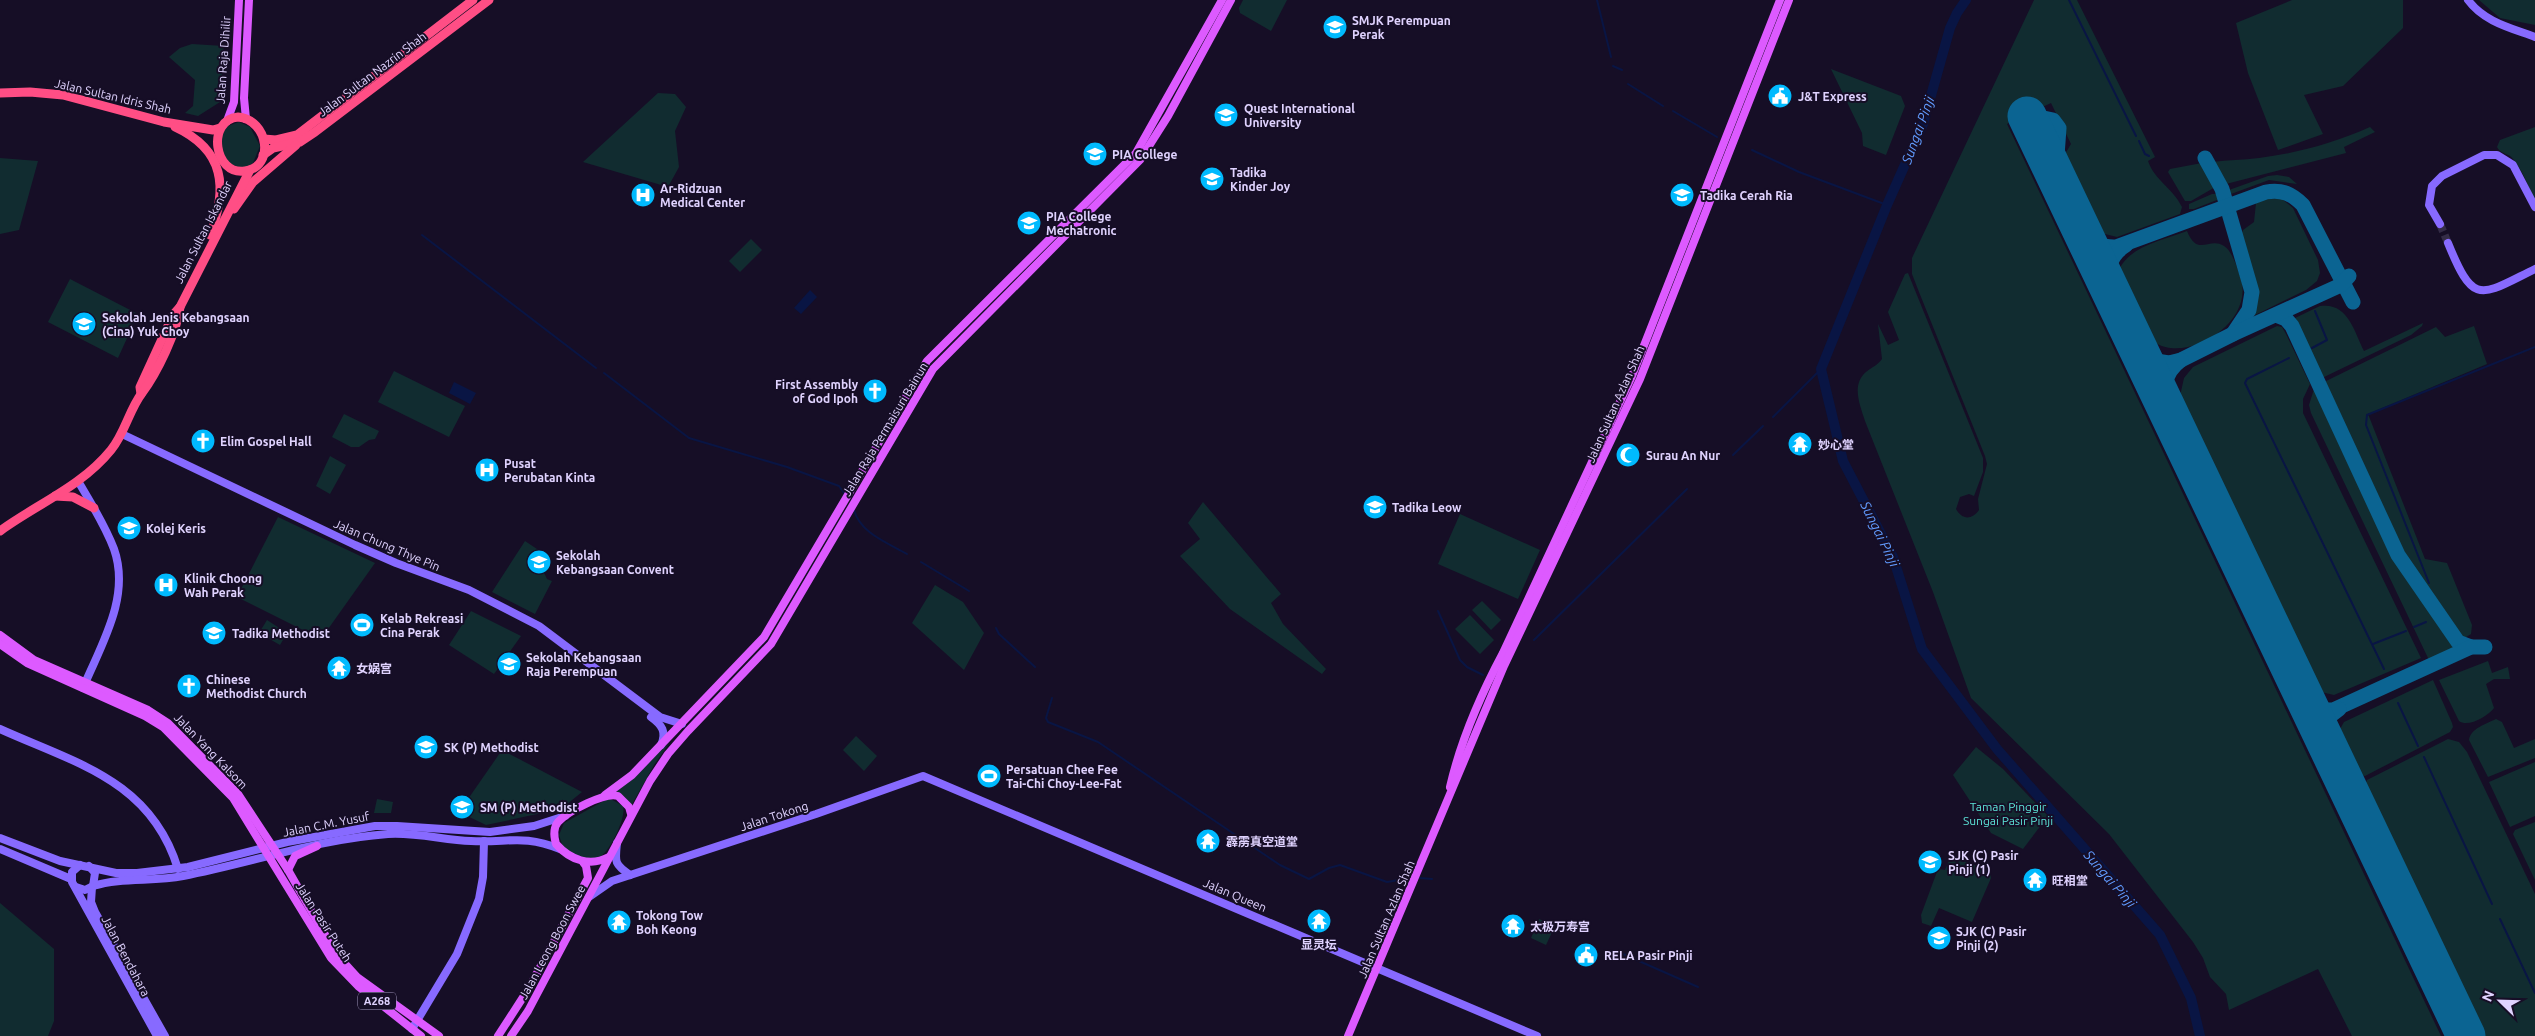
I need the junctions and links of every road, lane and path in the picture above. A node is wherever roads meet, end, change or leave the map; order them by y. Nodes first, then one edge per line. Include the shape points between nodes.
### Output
1 (239, 0) edge
2 (249, 0) edge
3 (473, 0) edge
4 (489, 0) edge
5 (1222, 0) edge
6 (1231, 0) edge
7 (1780, 0) edge
8 (1789, 0) edge
9 (2468, 0) edge
10 (1224, 14) junction
11 (1203, 33) junction
12 (2535, 37) edge
13 (1771, 45) junction
14 (0, 93) edge
15 (56, 94) junction
16 (0, 98) edge
17 (1736, 113) junction
18 (246, 119) junction
19 (164, 122) junction
20 (223, 125) junction
21 (264, 139) junction
22 (300, 142) junction
23 (263, 155) junction
24 (250, 170) junction
25 (2535, 207) edge
26 (2440, 221) tunnel mouth
27 (2451, 241) tunnel mouth
28 (2535, 268) edge
29 (193, 280) junction
30 (122, 434) junction
31 (78, 481) junction
32 (55, 496) junction
33 (94, 508) junction
34 (0, 531) edge
35 (0, 636) edge
36 (0, 644) edge
37 (1504, 666) junction
38 (84, 685) junction
39 (631, 696) junction
40 (1474, 712) junction
41 (682, 724) junction
42 (0, 729) edge
43 (659, 748) junction
44 (1466, 758) junction
45 (924, 776) joint
46 (605, 795) junction
47 (1444, 810) junction
48 (631, 814) junction
49 (568, 815) junction
50 (0, 838) edge
51 (484, 841) junction
52 (617, 843) junction
53 (273, 846) junction
54 (317, 846) junction
55 (0, 849) edge
56 (264, 849) junction
57 (560, 849) junction
58 (278, 854) junction
59 (268, 856) junction
60 (609, 857) junction
61 (583, 862) junction
62 (80, 865) junction
63 (89, 866) junction
64 (178, 869) junction
65 (288, 870) junction
66 (630, 875) junction
67 (74, 883) junction
68 (92, 886) junction
69 (589, 897) junction
70 (1378, 968) junction
71 (417, 1021) junction
72 (412, 1029) junction
73 (156, 1036) edge
74 (164, 1036) edge
75 (421, 1036) edge
76 (439, 1036) edge
77 (498, 1036) edge
78 (511, 1036) edge
79 (1348, 1036) edge
80 (1537, 1036) edge

1 - 20 main road, Jalan Raja Dihilir via 234,102
2 - 18 main road, Jalan Raja Dihilir via 244,98
3 - 21 highway, Jalan Sultan Nazrin Shah via 297,135
4 - 22 highway, Jalan Sultan Nazrin Shah
5 - 11 main road, Jalan Raja Permaisuri Bainun
6 - 10 main road, Jalan Raja Permaisuri Bainun
7 - 17 main road, Jalan Sultan Azlan Shah
8 - 13 main road, Jalan Sultan Azlan Shah
9 - 12 main road via 2480,13 2500,25
10 - 11 main road via 1216,16
10 - 48 main road, Jalan Raja Permaisuri Bainun via 1142,158 933,369 771,644 668,754
11 - 41 main road, Jalan Raja Permaisuri Bainun via 1143,145 1133,157 927,362 764,638
13 - 17 main road via 1765,50
13 - 37 main road, Jalan Sultan Azlan Shah via 1640,379
14 - 15 highway, Jalan Sultan Idris Shah
15 - 16 highway via 45,98
15 - 19 highway, Jalan Sultan Idris Shah
17 - 40 main road, Jalan Sultan Azlan Shah via 1632,376
18 - 20 highway via 234,118
18 - 21 highway via 257,126
19 - 20 highway, Jalan Sultan Idris Shah via 213,130
19 - 29 highway via 202,144 212,157 220,179 219,208
20 - 24 highway via 218,142 224,162 236,171
21 - 23 highway
22 - 23 highway, Jalan Sultan Nazrin Shah via 273,148
22 - 29 highway via 248,188
23 - 24 highway
24 - 29 highway, Jalan Sultan Iskandar
25 - 26 main road via 2513,165 2506,159 2480,156 2435,181 2428,198
27 - 28 main road via 2454,257 2466,282 2486,291 2501,287
29 - 30 highway, Jalan Sultan Iskandar via 146,373 140,387 141,394
30 - 31 highway, Jalan Sultan Iskandar via 100,464
30 - 39 main road, Jalan Chung Thye Pin via 355,546 469,590 522,616
31 - 32 highway, Jalan Sultan Iskandar
31 - 33 main road
32 - 33 highway via 73,497
32 - 34 highway, Jalan Sultan Iskandar
33 - 38 main road via 115,551 120,578 112,618
35 - 38 main road, Jalan Yang Kalsom via 34,660
36 - 38 main road, Jalan Yang Kalsom via 27,663
37 - 40 main road via 1480,708
37 - 44 main road, Jalan Sultan Azlan Shah
38 - 53 main road, Jalan Yang Kalsom via 148,710 168,723 231,784
38 - 56 main road, Jalan Yang Kalsom via 163,727 228,792
39 - 41 main road, Jalan Chung Thye Pin via 660,717
39 - 43 main road, Jalan Chung Thye Pin via 638,707 661,725 664,736
40 - 44 main road via 1475,721
40 - 47 main road, Jalan Sultan Azlan Shah
41 - 43 main road, Jalan Raja Permaisuri Bainun
42 - 64 main road via 106,776 124,788 161,829
43 - 46 main road, Jalan Raja Permaisuri Bainun via 632,775
44 - 47 main road, Jalan Sultan Azlan Shah
45 - 66 main road, Jalan Tokong
45 - 70 main road, Jalan Queen
46 - 48 main road via 618,796
46 - 49 main road
47 - 70 main road, Jalan Sultan Azlan Shah
48 - 52 main road
49 - 53 main road, Jalan C.M. Yusuf via 534,826 490,832 386,826
49 - 57 main road via 558,822 554,833
50 - 62 main road
51 - 54 main road, Jalan C.M. Yusuf via 389,834
51 - 57 main road, Jalan C.M. Yusuf via 536,840
51 - 71 main road via 479,899 457,954
52 - 60 main road
52 - 66 main road via 616,864
53 - 56 main road, Jalan C.M. Yusuf
53 - 58 main road, Jalan Yang Kalsom
54 - 58 main road, Jalan C.M. Yusuf
54 - 65 main road via 296,856
55 - 67 main road
56 - 58 main road
56 - 59 main road, Jalan Pasir Puteh
56 - 64 main road, Jalan C.M. Yusuf
57 - 61 main road
58 - 59 main road, Jalan C.M. Yusuf
58 - 65 main road, Jalan Pasir Puteh / A268
59 - 68 main road, Jalan C.M. Yusuf via 183,876 111,881
59 - 72 main road, Jalan Pasir Puteh / A268 via 342,972
60 - 61 main road via 599,863
60 - 69 main road, Jalan Leong Boon Swee
61 - 77 main road, Jalan Leong Boon Swee via 588,878 529,988
62 - 63 main road
62 - 67 main road via 72,872
63 - 64 main road, Jalan C.M. Yusuf via 122,874
63 - 68 main road via 96,877
65 - 71 main road, Jalan Pasir Puteh / A268 via 336,954 357,976
66 - 69 main road, Jalan Tokong via 600,887
67 - 68 main road via 82,890
67 - 73 main road, Jalan Bendahara
68 - 74 main road, Jalan Bendahara via 91,902 95,912
69 - 78 main road, Jalan Leong Boon Swee via 528,1011
70 - 79 main road, Jalan Sultan Azlan Shah
70 - 80 main road, Jalan Queen
71 - 72 main road
71 - 76 main road, Jalan Pasir Puteh / A268
72 - 75 main road, Jalan Pasir Puteh / A268

